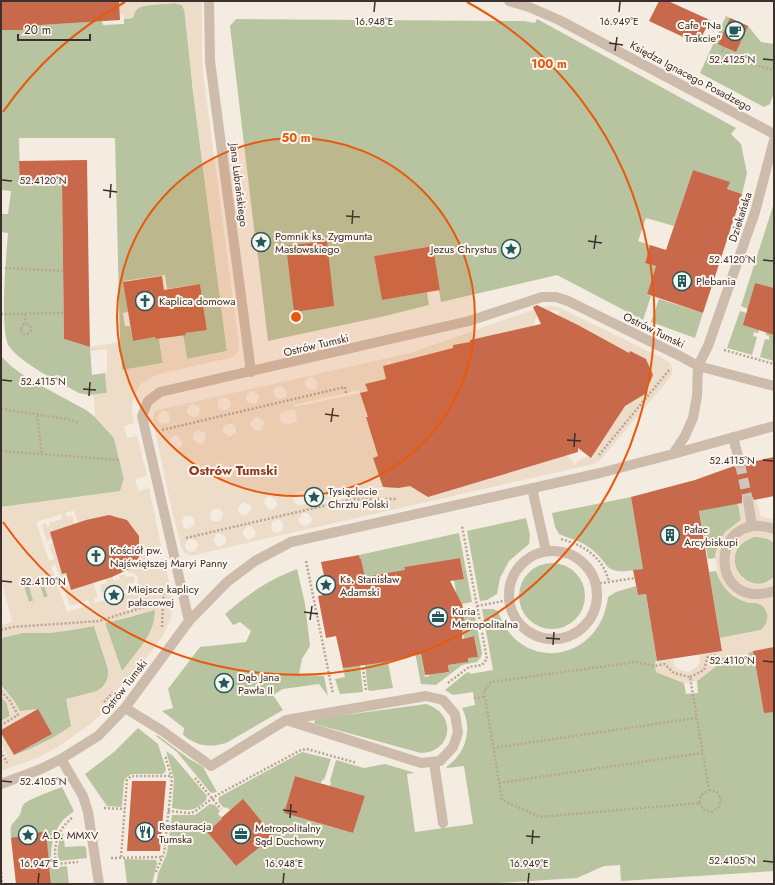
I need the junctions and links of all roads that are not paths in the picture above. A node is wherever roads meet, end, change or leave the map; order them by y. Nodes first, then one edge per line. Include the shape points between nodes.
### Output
1 (209, 1) edge
2 (509, 1) edge
3 (774, 134) edge
4 (774, 140) edge
5 (698, 366) junction
6 (251, 372) junction
7 (774, 386) edge
8 (774, 426) edge
9 (733, 437) junction
10 (673, 454) junction
11 (740, 464) tunnel mouth
12 (532, 488) junction
13 (748, 502) tunnel mouth
14 (752, 526) junction
15 (774, 529) edge
16 (546, 551) junction
17 (774, 591) edge
18 (189, 621) junction
19 (125, 708) junction
20 (286, 720) junction
21 (61, 759) junction
22 (434, 762) junction
23 (1, 784) edge
24 (443, 823) dead end
25 (98, 884) edge

1 - 6 street, Jana Lubrańskiego via 210,61
2 - 3 street, Księdza Ignacego Posadzego via 559,20
4 - 5 street, Dziekańska via 755,212 708,346
5 - 6 street, Ostrów Tumski via 556,296 542,297 469,322
5 - 7 street, Ostrów Tumski
5 - 10 street via 697,396 692,418 685,436
6 - 18 street, Ostrów Tumski via 160,392 148,402 142,416
8 - 9 street, Ostrów Tumski
9 - 10 street, Ostrów Tumski
9 - 11 street
10 - 12 street, Ostrów Tumski
12 - 16 street
12 - 18 street, Ostrów Tumski via 291,542 255,561 227,582
13 - 14 street
14 - 15 street
14 - 17 street via 742,529 733,536 724,555 724,566 728,577 743,592 754,595
16 - 16 street via 531,557 519,567 511,582 510,600 513,613 522,626 536,635 552,639 568,637 582,629 592,616 597,601 596,584 589,570 578,558 563,552
18 - 19 street, Ostrów Tumski
19 - 20 street via 211,766
19 - 21 street, Ostrów Tumski via 98,736
20 - 22 street via 421,763
20 - 22 street via 426,696 443,700 455,714 458,733 453,747 440,761
21 - 23 street, Ostrów Tumski
21 - 25 street via 83,796 88,812
22 - 24 street

